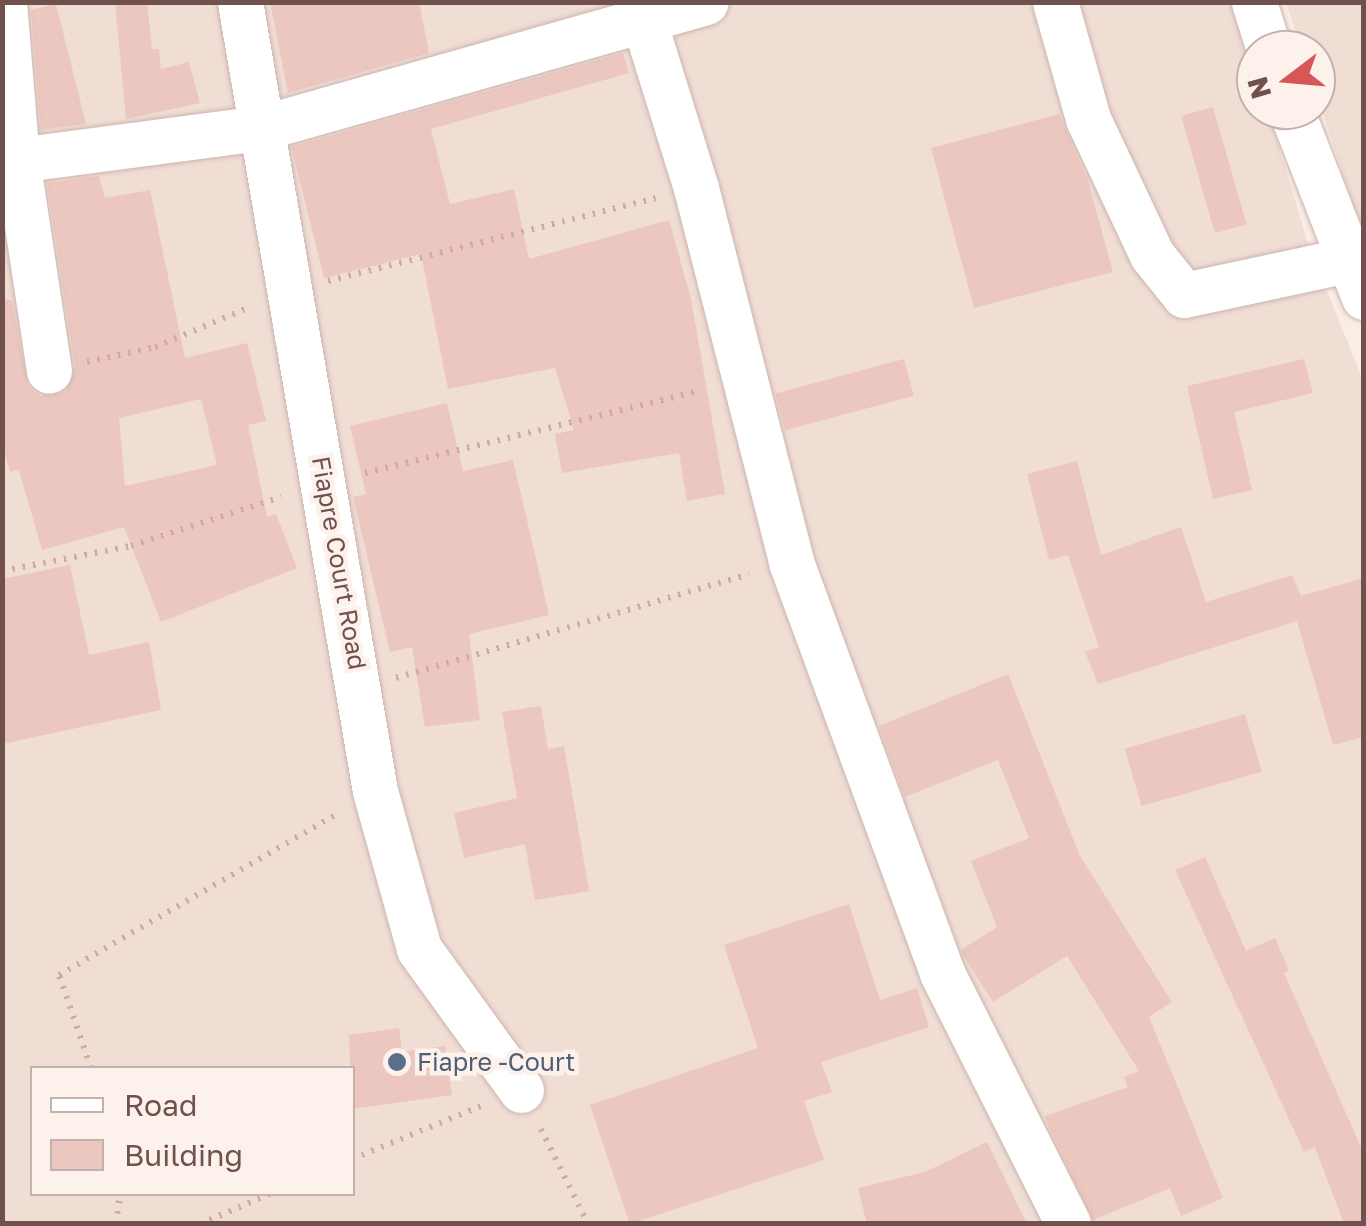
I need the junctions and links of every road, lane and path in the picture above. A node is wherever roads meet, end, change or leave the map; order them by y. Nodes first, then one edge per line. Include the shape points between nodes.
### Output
1 (4, 2) edge
2 (240, 2) edge
3 (706, 2) edge
4 (1055, 2) edge
5 (1254, 2) edge
6 (640, 11) edge
7 (1262, 30) edge
8 (261, 128) junction
9 (1299, 130) edge
10 (10, 160) edge
11 (696, 188) junction
12 (1356, 278) edge
13 (289, 291) junction
14 (48, 371) joint
15 (743, 381) junction
16 (324, 482) junction
17 (791, 562) junction
18 (2, 572) edge
19 (362, 688) junction
20 (375, 791) junction
21 (90, 1066) edge
22 (521, 1090) junction
23 (355, 1159) edge
24 (120, 1196) edge
25 (265, 1196) edge
26 (116, 1224) edge
27 (200, 1224) edge
28 (588, 1224) edge
29 (1068, 1224) edge

1 - 10 street
2 - 8 street, Fiapre Court Road
3 - 6 street
4 - 12 street via 1088,119 1152,255 1184,294
5 - 7 street
6 - 8 street
6 - 11 street
8 - 10 street
8 - 13 street, Fiapre Court Road
9 - 12 street
10 - 14 street
11 - 13 path
11 - 15 street
13 - 14 path via 155,346
13 - 16 street, Fiapre Court Road
15 - 16 path
15 - 17 street
16 - 18 path via 131,546
16 - 19 street, Fiapre Court Road
17 - 19 path
17 - 29 street via 942,973
19 - 20 street, Fiapre Court Road
20 - 21 path via 59,975
20 - 22 street, Fiapre Court Road via 419,949
22 - 23 path
22 - 28 path
24 - 26 path
25 - 27 path

